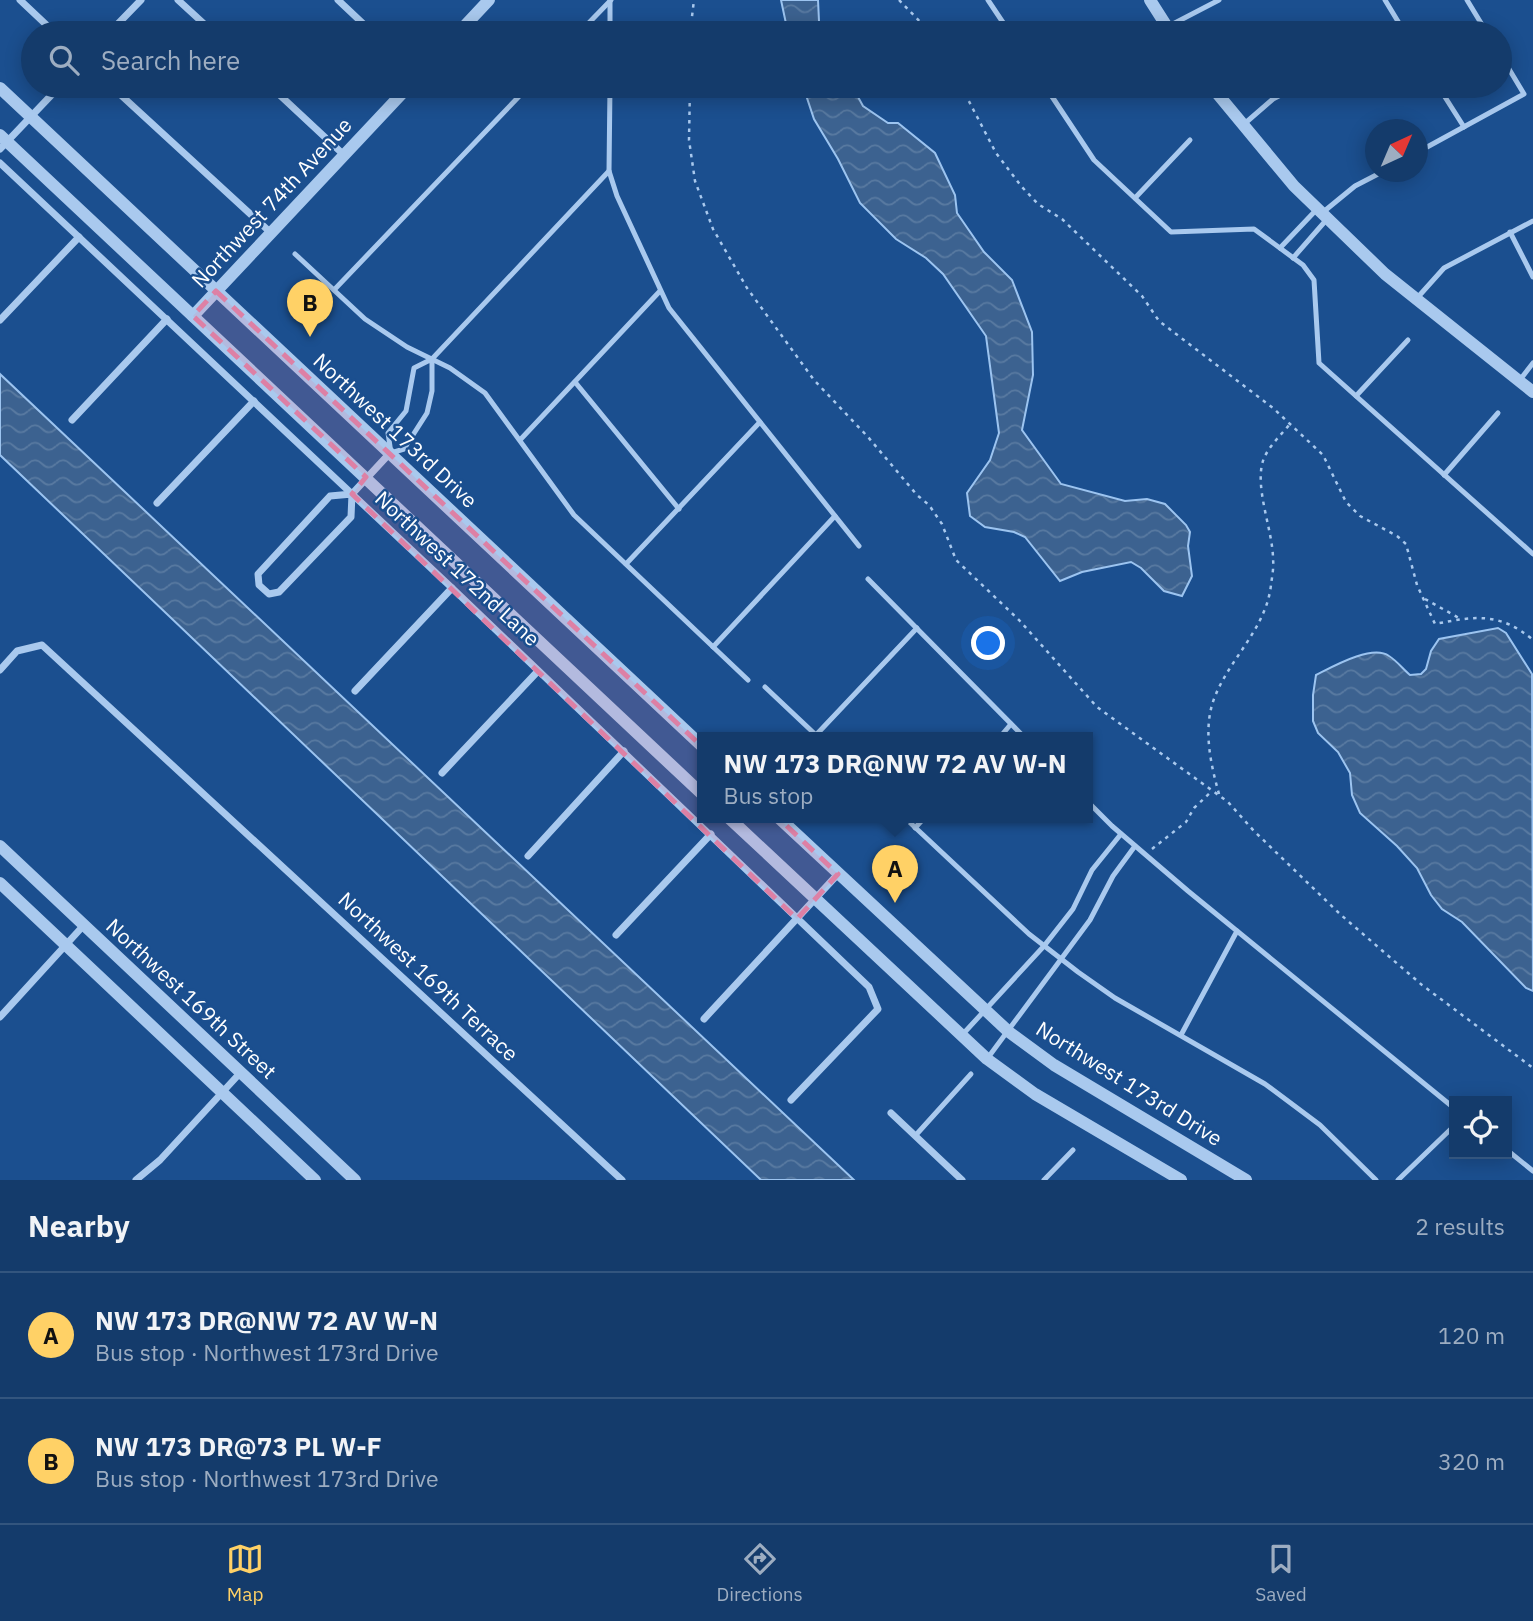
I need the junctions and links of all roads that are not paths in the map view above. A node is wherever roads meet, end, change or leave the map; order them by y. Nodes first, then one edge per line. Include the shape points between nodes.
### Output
1 (20, 0) edge
2 (141, 0) edge
3 (178, 0) edge
4 (338, 0) edge
5 (489, 0) edge
6 (611, 0) edge
7 (988, 0) edge
8 (1150, 0) edge
9 (1219, 0) edge
10 (1385, 0) edge
11 (1467, 0) edge
12 (42, 21) edge
13 (121, 21) edge
14 (201, 21) edge
15 (360, 21) edge
16 (469, 21) edge
17 (591, 21) edge
18 (610, 21) edge
19 (1002, 21) edge
20 (1163, 21) edge
21 (1184, 21) edge
22 (1396, 21) edge
23 (1480, 21) edge
24 (1512, 74) edge
25 (0, 88) edge
26 (49, 98) edge
27 (124, 98) edge
28 (283, 98) edge
29 (398, 98) edge
30 (518, 98) edge
31 (610, 98) edge
32 (1053, 98) edge
33 (1221, 98) edge
34 (1275, 98) edge
35 (1446, 98) edge
36 (31, 117) junction
37 (1243, 125) junction
38 (1464, 127) junction
39 (1190, 140) dead end
40 (2, 143) edge
41 (1428, 147) edge
42 (344, 155) junction
43 (0, 163) edge
44 (609, 172) junction
45 (1365, 181) edge
46 (1135, 198) junction
47 (1323, 213) junction
48 (1533, 220) edge
49 (270, 232) junction
50 (1510, 232) junction
51 (79, 237) junction
52 (1280, 248) junction
53 (295, 254) dead end
54 (1293, 258) junction
55 (1533, 277) edge
56 (334, 290) junction
57 (216, 291) junction
58 (660, 291) junction
59 (1417, 299) junction
60 (193, 316) junction
61 (166, 318) junction
62 (0, 320) edge
63 (1408, 340) dead end
64 (432, 359) junction
65 (1533, 363) edge
66 (1519, 381) junction
67 (575, 382) junction
68 (1533, 392) edge
69 (1356, 396) junction
70 (254, 401) junction
71 (1498, 413) dead end
72 (72, 419) dead end
73 (760, 422) junction
74 (520, 440) junction
75 (391, 453) junction
76 (1444, 475) junction
77 (366, 477) junction
78 (352, 494) junction
79 (157, 503) dead end
80 (679, 509) junction
81 (835, 516) junction
82 (859, 546) dead end
83 (1532, 551) edge
84 (626, 564) junction
85 (868, 579) dead end
86 (452, 588) junction
87 (917, 628) junction
88 (713, 647) junction
89 (0, 670) edge
90 (538, 671) junction
91 (748, 680) dead end
92 (765, 687) dead end
93 (355, 691) dead end
94 (1011, 724) junction
95 (813, 732) edge
96 (821, 732) edge
97 (1004, 732) edge
98 (1019, 732) edge
99 (697, 741) edge
100 (624, 751) junction
101 (442, 773) dead end
102 (697, 789) edge
103 (1093, 808) edge
104 (697, 821) edge
105 (699, 823) edge
106 (734, 823) edge
107 (784, 823) edge
108 (910, 823) edge
109 (920, 823) edge
110 (915, 828) junction
111 (711, 834) junction
112 (1121, 834) junction
113 (0, 846) edge
114 (1135, 846) junction
115 (528, 856) dead end
116 (838, 874) junction
117 (0, 883) edge
118 (814, 899) junction
119 (797, 919) junction
120 (84, 925) junction
121 (1237, 931) junction
122 (616, 935) dead end
123 (66, 946) junction
124 (1044, 946) junction
125 (1061, 959) junction
126 (984, 1010) junction
127 (0, 1017) edge
128 (704, 1019) dead end
129 (1009, 1032) junction
130 (1181, 1035) junction
131 (961, 1037) junction
132 (987, 1059) junction
133 (241, 1072) junction
134 (971, 1074) dead end
135 (222, 1092) junction
136 (791, 1100) dead end
137 (1449, 1104) edge
138 (891, 1112) dead end
139 (1449, 1131) edge
140 (915, 1136) junction
141 (1073, 1150) dead end
142 (1512, 1154) edge
143 (1533, 1171) edge
144 (136, 1180) edge
145 (315, 1180) edge
146 (355, 1180) edge
147 (622, 1180) edge
148 (962, 1180) edge
149 (1044, 1180) edge
150 (1181, 1180) edge
151 (1246, 1180) edge
152 (1376, 1180) edge
153 (1398, 1180) edge

1 - 12 street
2 - 13 street
3 - 14 street
4 - 15 street
5 - 16 street
6 - 17 lane
6 - 18 lane
7 - 19 lane
8 - 20 street
9 - 21 lane
10 - 22 lane
11 - 23 lane
24 - 38 lane via 1524,94
25 - 36 street, Northwest 173rd Drive
26 - 36 street
27 - 49 street
28 - 42 street
29 - 42 street, Northwest 74th Avenue
30 - 56 lane
31 - 44 lane
32 - 46 lane via 1094,160
33 - 37 street
34 - 37 lane
35 - 38 lane
36 - 40 street
36 - 57 street, Northwest 173rd Drive
37 - 47 street
38 - 41 lane
39 - 46 lane
40 - 60 street
42 - 49 street, Northwest 74th Avenue
43 - 51 street, Northwest 172nd Lane
44 - 58 lane
44 - 64 lane
45 - 47 lane
46 - 52 lane via 1171,232 1254,229
47 - 52 lane
47 - 54 lane
47 - 59 street
48 - 50 lane
49 - 57 street, Northwest 74th Avenue
50 - 55 lane
50 - 59 lane via 1444,268
51 - 61 street, Northwest 172nd Lane
51 - 62 street
52 - 54 lane
53 - 56 lane
54 - 69 lane via 1314,280 1319,363
56 - 64 lane via 365,319
57 - 60 street, Northwest 74th Avenue
57 - 75 street, Northwest 173rd Drive
58 - 67 lane
58 - 73 lane via 668,308
59 - 66 street
60 - 77 street
61 - 70 street, Northwest 172nd Lane
61 - 72 street
63 - 69 lane
64 - 74 lane via 485,393
64 - 75 lane via 427,413 404,449
64 - 75 lane via 414,368 406,411 388,433
65 - 66 lane
66 - 68 street
67 - 74 lane
67 - 80 lane
69 - 76 lane
70 - 78 street, Northwest 172nd Lane
70 - 79 street
71 - 76 lane
73 - 80 lane
73 - 81 lane
74 - 84 lane via 574,515
75 - 77 street
75 - 99 street, Northwest 173rd Drive
76 - 83 lane
77 - 78 street
77 - 102 street
78 - 78 street via 330,496 258,574 259,585 269,594 279,592 351,517
78 - 86 street, Northwest 172nd Lane
80 - 84 lane
81 - 82 lane
81 - 88 lane
84 - 88 lane
85 - 87 lane
86 - 90 street, Northwest 172nd Lane
86 - 93 street
87 - 94 lane
87 - 96 lane
88 - 91 lane
89 - 147 street, Northwest 169th Terrace via 18,651 42,645
90 - 100 street, Northwest 172nd Lane
90 - 101 street
92 - 95 lane
94 - 97 lane
94 - 98 lane
100 - 104 street, Northwest 172nd Lane
100 - 115 street
103 - 112 lane
105 - 111 street, Northwest 172nd Lane
106 - 118 street
107 - 116 street, Northwest 173rd Drive
108 - 110 lane
109 - 110 lane
110 - 124 lane
111 - 119 street, Northwest 172nd Lane
111 - 122 street
112 - 114 lane
112 - 124 lane via 1092,870 1073,909
113 - 120 street, Northwest 169th Street
114 - 121 lane
114 - 125 lane
116 - 118 street
116 - 126 street, Northwest 173rd Drive
117 - 123 street
118 - 119 street
118 - 131 street
119 - 128 street
119 - 136 street, Northwest 172nd Lane via 869,987 878,1009
120 - 123 street
120 - 133 street, Northwest 169th Street
121 - 130 lane
121 - 137 lane
123 - 127 street
123 - 135 street
124 - 125 lane
124 - 126 lane
125 - 129 lane
125 - 130 lane via 1115,998
126 - 129 street, Northwest 173rd Drive
126 - 131 lane
129 - 132 lane
129 - 151 street, Northwest 173rd Drive via 1054,1065
130 - 152 lane via 1265,1084 1320,1125
131 - 132 street
132 - 150 street via 1035,1094
133 - 135 street
133 - 146 street, Northwest 169th Street
134 - 140 lane
135 - 144 street
135 - 145 street
138 - 140 street
139 - 153 lane
140 - 148 street
141 - 149 lane
142 - 143 lane

